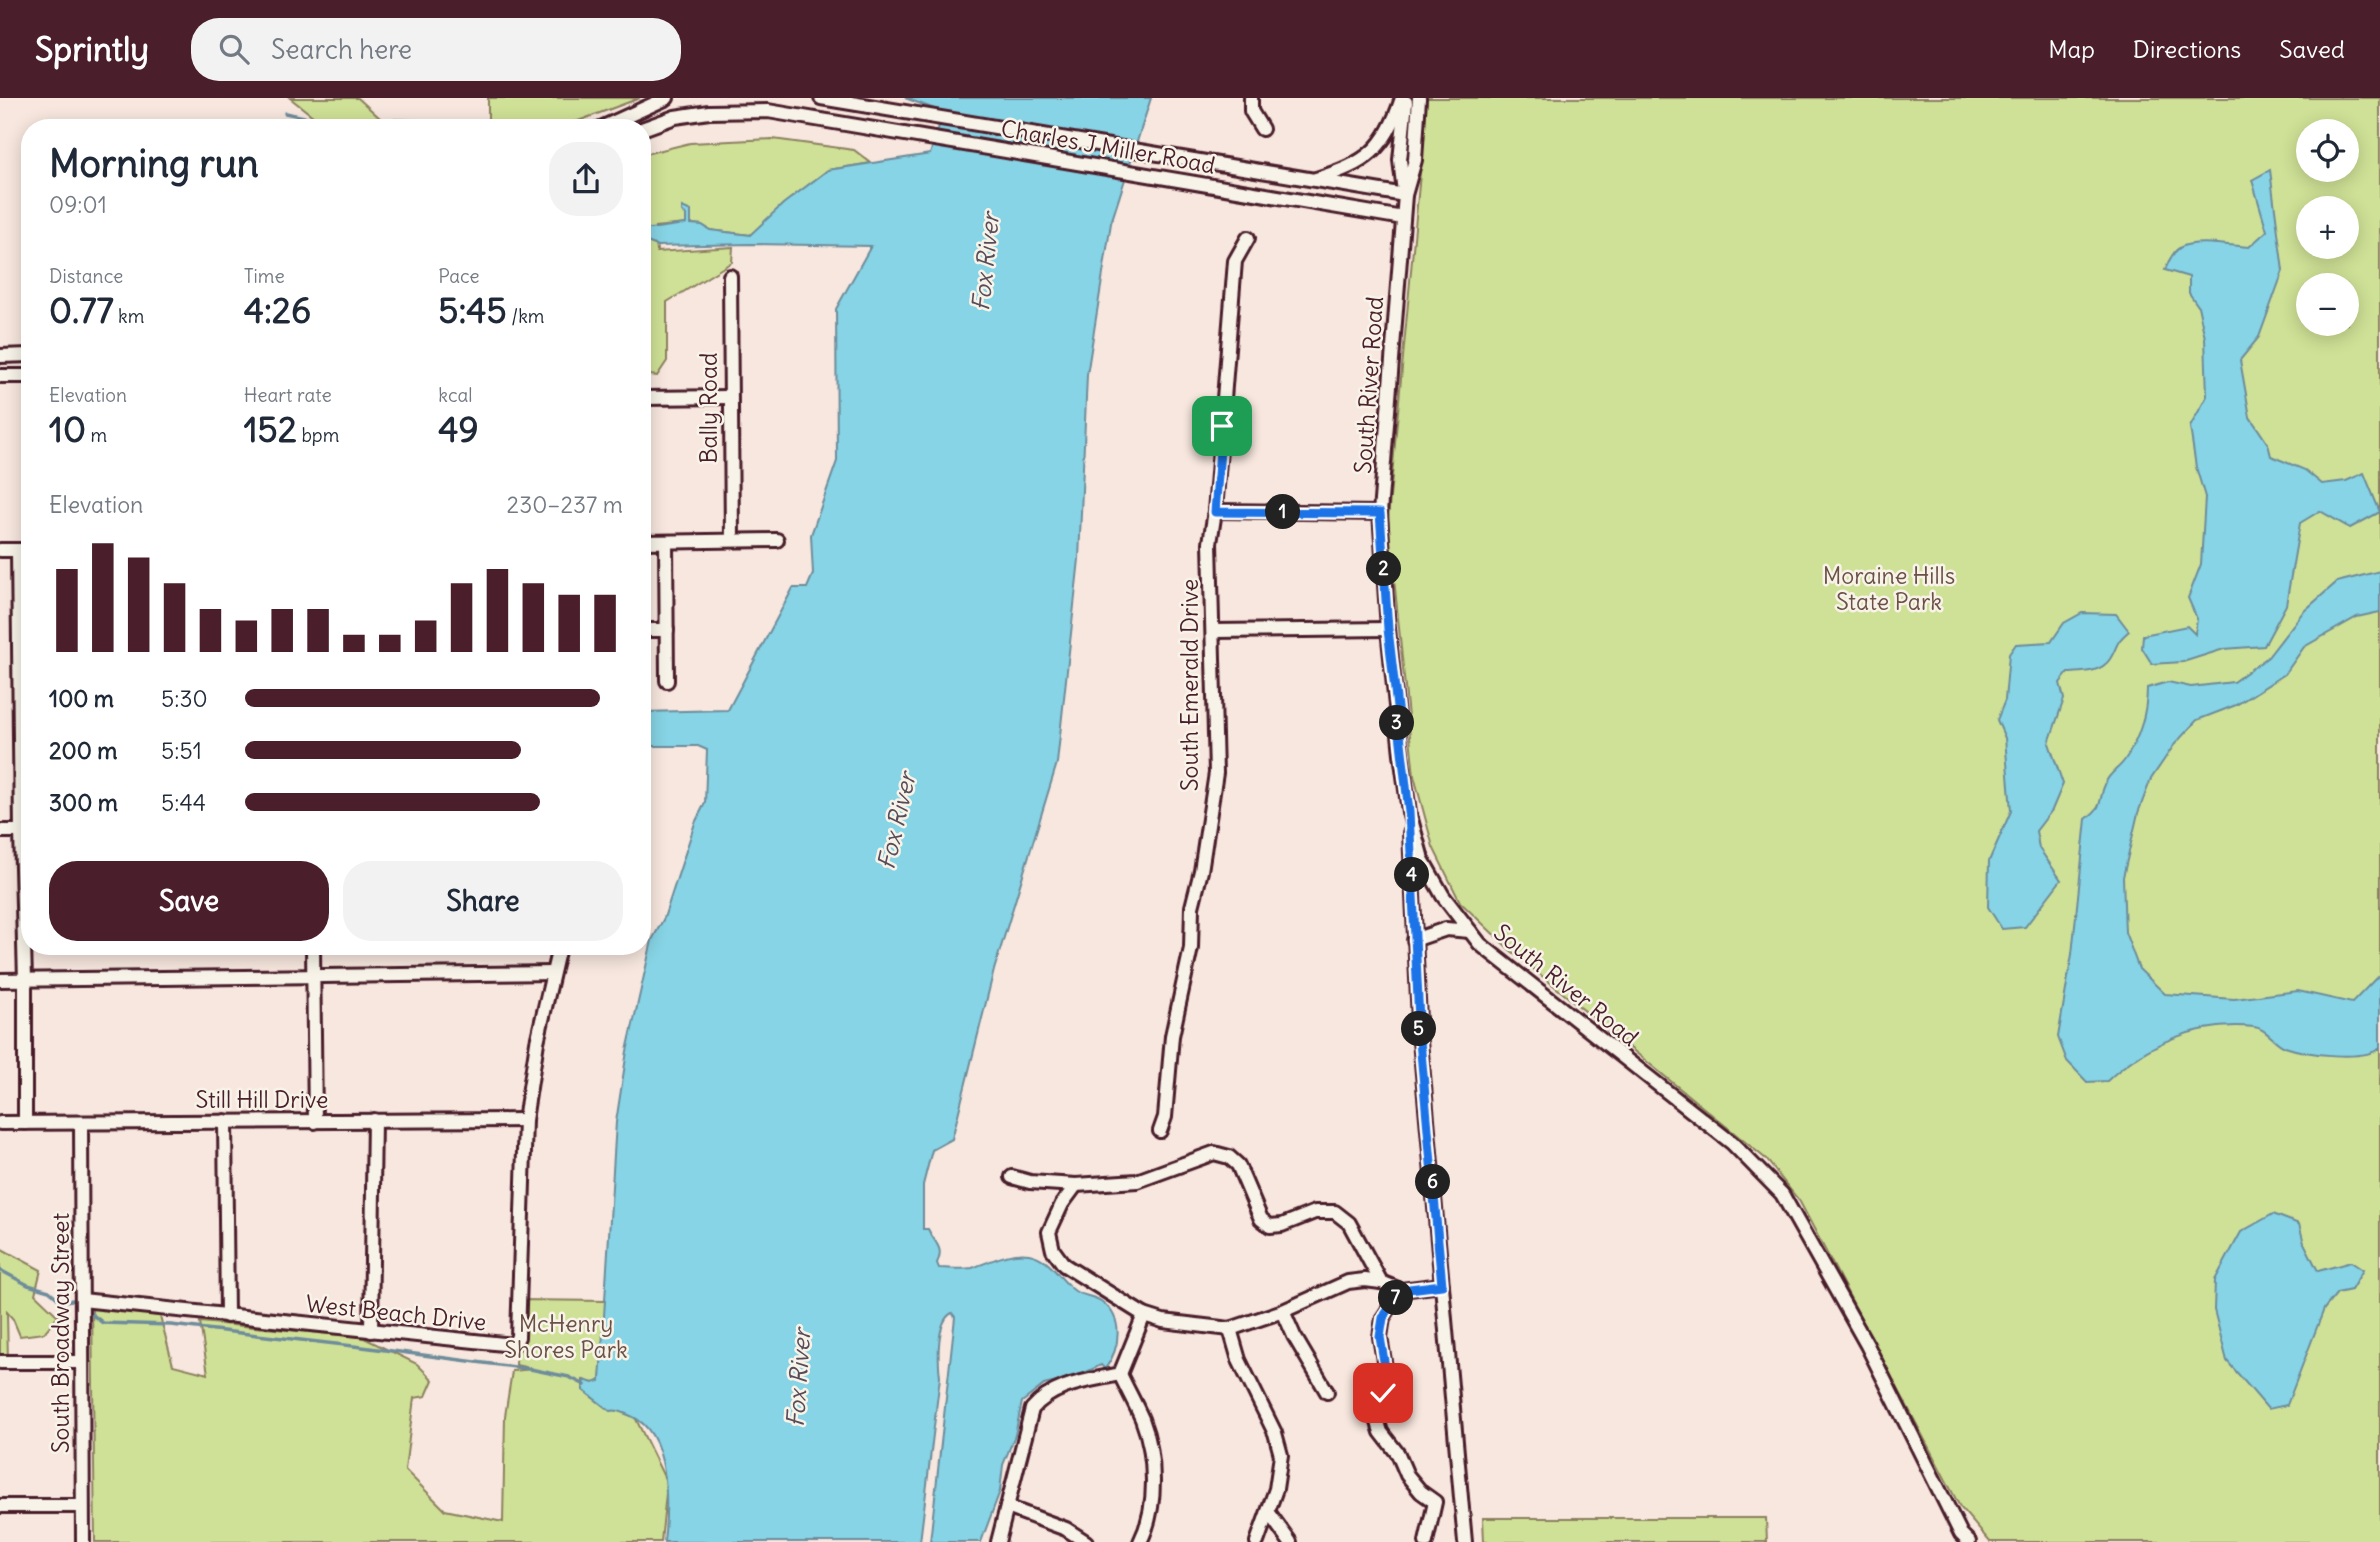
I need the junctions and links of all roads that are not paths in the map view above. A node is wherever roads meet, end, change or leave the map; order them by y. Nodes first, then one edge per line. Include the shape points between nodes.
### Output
1 (667, 98) edge
2 (821, 98) edge
3 (1251, 98) edge
4 (1404, 98) edge
5 (1419, 98) edge
6 (621, 119) edge
7 (651, 126) edge
8 (1262, 129) dead end
9 (1314, 180) junction
10 (1405, 195) junction
11 (1403, 218) junction
12 (1248, 238) dead end
13 (730, 276) dead end
14 (21, 355) edge
15 (0, 356) edge
16 (0, 376) edge
17 (21, 376) edge
18 (730, 397) junction
19 (651, 398) edge
20 (1215, 512) junction
21 (1380, 513) junction
22 (732, 540) junction
23 (776, 540) dead end
24 (651, 542) edge
25 (666, 542) junction
26 (0, 550) edge
27 (21, 550) edge
28 (1388, 629) junction
29 (651, 630) edge
30 (667, 630) junction
31 (1214, 631) junction
32 (667, 681) dead end
33 (1409, 812) junction
34 (0, 831) edge
35 (21, 831) edge
36 (1470, 931) junction
37 (1414, 940) junction
38 (25, 955) edge
39 (313, 955) edge
40 (557, 955) edge
41 (552, 973) junction
42 (313, 975) junction
43 (25, 979) junction
44 (0, 980) edge
45 (525, 1120) junction
46 (225, 1121) junction
47 (374, 1121) junction
48 (315, 1122) junction
49 (0, 1123) edge
50 (25, 1123) junction
51 (81, 1124) junction
52 (1160, 1131) dead end
53 (1012, 1177) dead end
54 (1076, 1185) junction
55 (1381, 1282) junction
56 (1442, 1285) junction
57 (1401, 1290) junction
58 (82, 1300) junction
59 (1283, 1311) junction
60 (1144, 1315) junction
61 (227, 1316) junction
62 (1230, 1329) junction
63 (372, 1331) junction
64 (0, 1362) edge
65 (82, 1362) junction
66 (1120, 1374) junction
67 (1327, 1392) dead end
68 (1461, 1500) junction
69 (1435, 1502) junction
70 (0, 1506) edge
71 (82, 1506) junction
72 (1007, 1507) junction
73 (1269, 1513) junction
74 (83, 1542) edge
75 (998, 1542) edge
76 (1086, 1542) edge
77 (1140, 1542) edge
78 (1257, 1542) edge
79 (1290, 1542) edge
80 (1426, 1542) edge
81 (1465, 1542) edge
82 (1969, 1542) edge

1 - 6 street
2 - 9 street, Charles J Miller Road
3 - 8 street via 1251,111
4 - 9 street via 1377,149 1346,170
4 - 10 street, South River Road via 1399,160
5 - 10 street, South River Road via 1415,160
7 - 11 street, Charles J Miller Road via 686,115 768,110
9 - 10 street, Charles J Miller Road
10 - 11 street, South River Road
11 - 21 street, South River Road
12 - 20 street, South Emerald Drive via 1234,261
13 - 18 street, Bally Road
14 - 15 street
16 - 17 street
18 - 19 street
18 - 22 street, Bally Road
20 - 21 street
20 - 31 street, South Emerald Drive via 1210,543
21 - 28 street, South River Road
22 - 23 street
22 - 25 street
24 - 25 street
25 - 30 street
26 - 27 street
28 - 31 street
28 - 33 street, South River Road
29 - 30 street
30 - 32 street
31 - 52 street, South Emerald Drive via 1216,773 1192,907 1191,948 1172,1036 1166,1117
33 - 36 street, South River Road via 1422,859
33 - 37 street
34 - 35 street
36 - 37 street via 1446,929
36 - 82 street, South River Road via 1480,944 1732,1143 1782,1194
37 - 56 street
38 - 43 street
39 - 42 street
40 - 41 street, West Beach Drive
41 - 42 street
41 - 45 street, West Beach Drive
42 - 43 street
42 - 48 street
43 - 44 street
43 - 50 street
45 - 47 street, Still Hill Drive
45 - 63 street, West Beach Drive via 515,1342 509,1346
46 - 48 street, Still Hill Drive
46 - 51 street, Still Hill Drive
46 - 61 street
47 - 48 street, Still Hill Drive
47 - 63 street
49 - 50 street, Still Hill Drive
50 - 51 street, Still Hill Drive
51 - 58 street, South Broadway Street
53 - 54 street
54 - 55 street via 1137,1181 1214,1153 1229,1157 1238,1164 1261,1220 1270,1226 1282,1225 1315,1213 1335,1212 1349,1223
54 - 60 street via 1049,1233 1053,1250 1064,1265
55 - 57 street
55 - 59 street via 1348,1282
56 - 57 street
56 - 68 street
57 - 69 street via 1383,1318 1380,1337 1386,1373 1377,1419 1407,1475
58 - 61 street, West Beach Drive
58 - 65 street, South Broadway Street
59 - 62 street
59 - 67 street
60 - 62 street
60 - 66 street
61 - 63 street, West Beach Drive
62 - 73 street via 1281,1455
64 - 65 street
65 - 71 street, South Broadway Street
66 - 72 street via 1053,1390 1041,1398 1025,1430
66 - 77 street via 1148,1440 1151,1509
68 - 69 street
68 - 81 street
69 - 80 street
70 - 71 street
71 - 74 street, South Broadway Street
72 - 75 street
72 - 76 street
73 - 78 street
73 - 79 street

